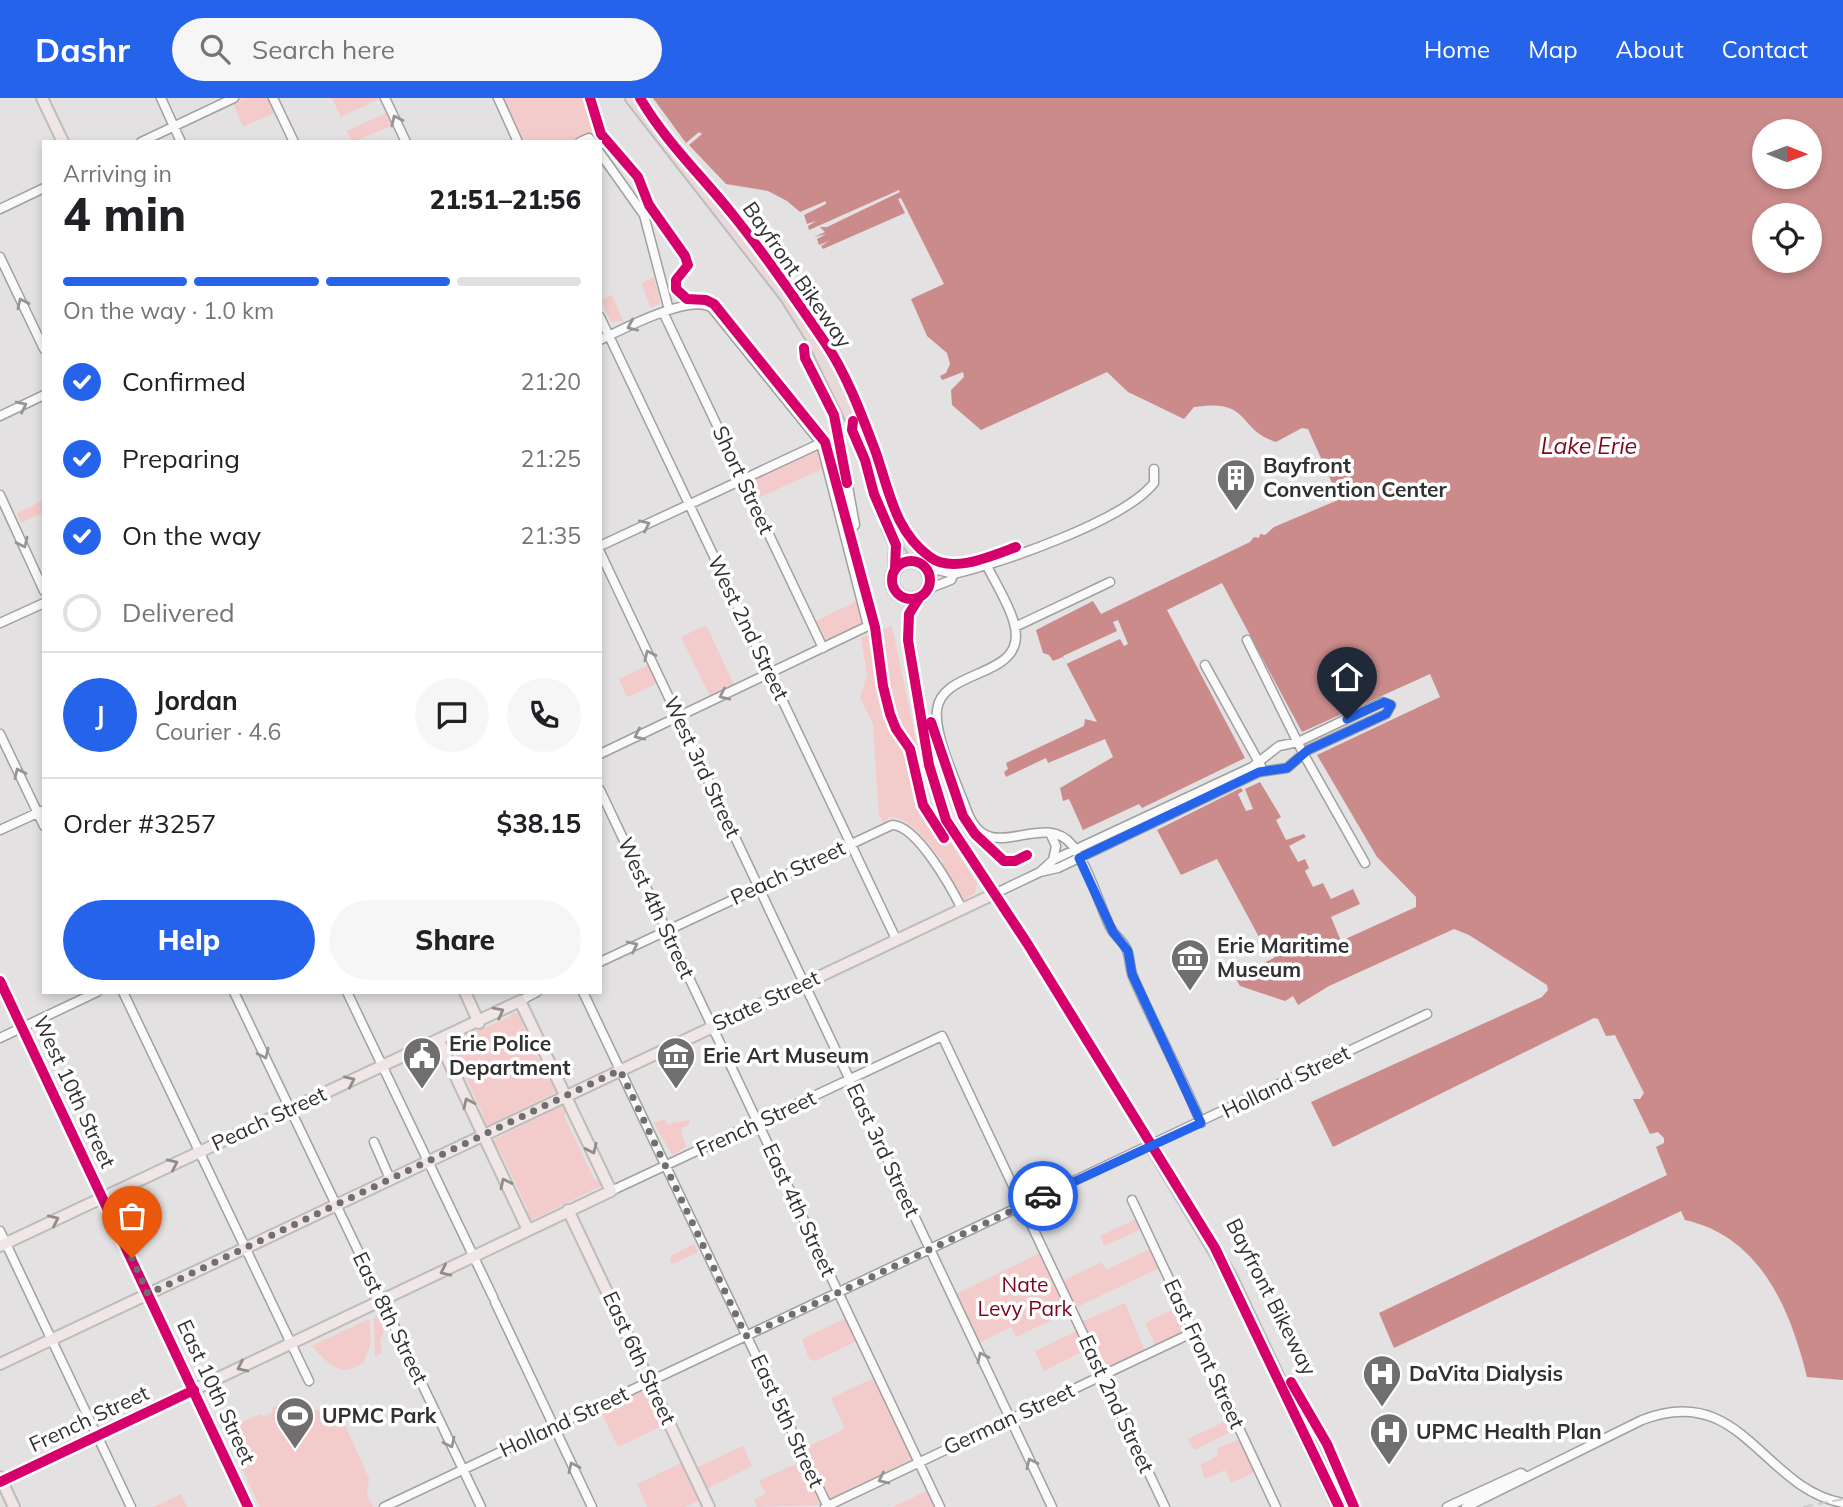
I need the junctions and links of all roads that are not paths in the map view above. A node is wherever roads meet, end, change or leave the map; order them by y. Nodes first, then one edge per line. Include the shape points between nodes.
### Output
1 (42, 98) edge
2 (161, 98) edge
3 (233, 98) edge
4 (273, 98) edge
5 (385, 98) edge
6 (498, 98) edge
7 (632, 98) edge
8 (174, 126) junction
9 (62, 140) edge
10 (145, 140) edge
11 (180, 140) edge
12 (293, 140) edge
13 (405, 140) edge
14 (518, 140) edge
15 (602, 156) edge
16 (42, 189) edge
17 (0, 209) edge
18 (0, 257) edge
19 (666, 311) junction
20 (605, 338) edge
21 (816, 342) junction
22 (42, 345) edge
23 (42, 396) edge
24 (0, 416) edge
25 (853, 421) junction
26 (821, 443) junction
27 (1154, 469) dead end
28 (743, 479) junction
29 (0, 495) edge
30 (689, 504) junction
31 (846, 533) junction
32 (602, 545) edge
33 (602, 556) edge
34 (925, 566) junction
35 (987, 566) junction
36 (895, 568) junction
37 (954, 574) junction
38 (1110, 582) dead end
39 (42, 587) edge
40 (928, 589) junction
41 (42, 604) edge
42 (0, 623) edge
43 (1015, 628) junction
44 (1247, 640) dead end
45 (823, 648) junction
46 (1205, 665) dead end
47 (770, 673) junction
48 (678, 717) junction
49 (0, 734) edge
50 (1298, 742) junction
51 (602, 753) edge
52 (1303, 754) junction
53 (1258, 762) junction
54 (1264, 772) junction
55 (602, 794) edge
56 (40, 811) edge
57 (0, 830) edge
58 (1050, 833) junction
59 (851, 844) junction
60 (1077, 854) junction
61 (1053, 860) junction
62 (1365, 863) dead end
63 (1040, 872) junction
64 (759, 887) junction
65 (995, 894) joint
66 (962, 909) junction
67 (667, 930) junction
68 (896, 939) junction
69 (602, 961) edge
70 (0, 981) edge
71 (804, 983) junction
72 (93, 994) edge
73 (124, 994) edge
74 (235, 994) edge
75 (348, 994) edge
76 (466, 994) edge
77 (533, 994) edge
78 (584, 994) edge
79 (520, 1001) junction
80 (1427, 1014) dead end
81 (479, 1023) junction
82 (713, 1026) junction
83 (22, 1028) junction
84 (942, 1036) joint
85 (0, 1038) edge
86 (439, 1041) junction
87 (382, 1066) junction
88 (620, 1070) junction
89 (850, 1080) junction
90 (567, 1096) junction
91 (290, 1109) junction
92 (758, 1123) junction
93 (1201, 1123) junction
94 (483, 1136) junction
95 (374, 1142) dead end
96 (1152, 1146) junction
97 (199, 1152) junction
98 (428, 1161) junction
99 (666, 1166) junction
100 (390, 1179) junction
101 (611, 1191) junction
102 (103, 1198) junction
103 (1132, 1200) dead end
104 (335, 1205) junction
105 (1022, 1205) junction
106 (568, 1210) junction
107 (528, 1230) junction
108 (0, 1231) edge
109 (3, 1244) edge
110 (930, 1248) junction
111 (245, 1249) junction
112 (473, 1258) junction
113 (838, 1292) junction
114 (148, 1294) junction
115 (382, 1301) junction
116 (1194, 1332) junction
117 (746, 1336) junction
118 (52, 1339) junction
119 (290, 1344) junction
120 (0, 1364) edge
121 (1103, 1376) junction
122 (309, 1381) dead end
123 (649, 1382) junction
124 (194, 1390) junction
125 (1011, 1419) junction
126 (554, 1427) junction
127 (97, 1436) junction
128 (919, 1462) junction
129 (463, 1469) junction
130 (1525, 1476) junction
131 (1, 1480) edge
132 (1843, 1503) edge
133 (14, 1507) edge
134 (131, 1507) edge
135 (248, 1507) edge
136 (384, 1507) edge
137 (481, 1507) edge
138 (592, 1507) edge
139 (709, 1507) edge
140 (827, 1507) edge
141 (940, 1507) edge
142 (1052, 1507) edge
143 (1165, 1507) edge
144 (1275, 1507) edge
145 (1339, 1507) edge
146 (1447, 1507) edge
147 (1466, 1507) edge

1 - 9 main road
2 - 8 street
3 - 8 street
4 - 12 street
13 -> 5 street
6 - 14 street
7 - 21 highway via 753,251
8 - 10 street
8 - 11 street
15 - 19 street, Short Street via 643,215
16 - 17 street
22 -> 18 street
19 -> 20 street
19 - 26 street via 706,304
19 - 28 street, Short Street
20 - 30 street, West 2nd Street
21 - 25 highway
21 - 31 street via 806,346 804,353 836,422 855,525
24 -> 23 street
25 - 34 highway via 860,428 892,517
25 - 36 highway via 874,494 897,545
26 - 28 street
26 - 31 street
27 - 35 street via 1154,483 1133,503 1041,547
28 - 30 street
28 - 45 street, Short Street
29 -> 39 street
32 -> 30 street
30 - 47 street, West 2nd Street
31 - 45 street via 868,626
48 -> 33 street, West 3rd Street
34 - 36 highway via 909,560
34 - 37 street
34 - 40 highway via 931,579
35 - 37 street
35 - 43 street
36 - 40 highway via 892,583 901,596 916,599
37 - 40 street via 951,580
38 - 43 street
41 - 42 street
43 - 58 street via 1011,649 1002,662 946,691 938,704 937,722 969,815 980,830 1003,839
44 - 50 street
45 - 47 street
46 - 53 street
47 -> 48 street
47 - 59 street, West 2nd Street
48 -> 51 street
48 - 64 street, West 3rd Street
56 -> 49 street
50 - 52 street
50 - 52 street, State Street via 1382,702 1391,705 1386,714
50 - 53 street, State Street via 1279,746
52 - 54 street, State Street via 1287,768
52 - 62 street
53 - 54 street
53 - 60 street, State Street
54 - 60 street, State Street
55 - 67 street, West 4th Street
56 - 57 street
58 - 60 street via 1069,842
58 - 61 street via 1056,846
59 - 64 street, Peach Street
59 - 66 street, Peach Street via 890,826 901,827 938,867
59 - 68 street, West 2nd Street
60 - 61 street, State Street
60 - 63 street, State Street
60 - 93 street via 1113,932 1128,951 1132,974
61 - 63 street, State Street
63 - 65 street, State Street
64 - 67 street, Peach Street
64 - 71 street, West 3rd Street
65 - 66 main road, State Street
66 - 68 main road, State Street
69 -> 67 street, Peach Street
67 - 82 street, West 4th Street
68 - 71 main road, State Street
70 - 83 street, West 10th Street
71 - 82 main road, State Street
71 - 89 street, East 3rd Street
72 - 83 street
73 - 97 street
74 -> 91 street, East 8th Street
75 - 87 street
76 - 81 main road
77 - 79 street, Peach Street
78 - 88 street, East 5th Street
81 -> 79 main road, Peach Street
79 - 90 main road
80 - 93 street, Holland Street
81 - 86 main road, Peach Street
82 - 88 main road, State Street
82 - 92 street, East 4th Street
83 - 85 street
83 - 102 street, West 10th Street
84 - 89 street, French Street
84 - 105 street, East 2nd Street
86 - 87 main road, Peach Street
94 -> 86 main road
91 -> 87 main road, Peach Street
87 - 98 street
88 - 90 main road, State Street
88 - 99 street, East 5th Street
89 - 92 street, French Street
89 - 110 street, East 3rd Street
90 - 94 main road, State Street
90 -> 101 main road
91 - 97 main road, Peach Street
91 - 104 street, East 8th Street
92 - 99 street, French Street
92 - 113 street, East 4th Street
93 - 96 street, Holland Street
94 - 98 main road, State Street
107 -> 94 main road
95 - 100 street
96 - 105 street, Holland Street
96 - 145 highway via 1230,1276
102 -> 97 main road, Peach Street
97 - 111 street
98 - 100 main road, State Street
98 - 112 street
99 - 101 street, French Street
99 - 117 street, East 5th Street
100 - 104 main road, State Street
101 - 106 main road, French Street
109 -> 102 main road, Peach Street
102 - 114 street, West 10th Street
103 - 116 street, East Front Street
104 - 111 main road, State Street
104 - 115 street, East 8th Street
105 - 110 street, Holland Street
105 - 121 street, East 2nd Street
106 - 107 main road, French Street
106 - 123 main road, East 6th Street
107 - 112 main road, French Street
108 - 109 street
109 - 118 street
110 - 113 street, Holland Street
125 -> 110 street, East 3rd Street
111 - 114 main road, State Street
111 - 119 street
112 -> 115 main road, French Street
112 - 126 street
113 - 117 street, Holland Street
113 - 128 street, East 4th Street
114 - 118 main road, State Street
114 - 124 street, East 10th Street
115 - 119 main road, French Street
115 -> 129 street, East 8th Street
116 - 121 street, German Street
116 - 144 street, East Front Street
117 - 123 street, Holland Street
117 - 140 street, East 5th Street
118 - 120 main road, State Street
118 - 127 street
119 - 122 street
119 -> 124 main road, French Street
121 - 125 street, German Street
121 - 143 street, East 2nd Street
123 - 126 street, Holland Street
123 - 139 main road, East 6th Street
124 - 127 main road, French Street
124 - 135 street, East 10th Street
125 - 128 street, German Street
142 -> 125 street, East 3rd Street
126 - 129 street, Holland Street
138 -> 126 street
127 - 131 main road, French Street
127 - 134 street
128 -> 140 street, German Street
128 - 141 street, East 4th Street
129 - 136 street, Holland Street
129 - 137 street, East 8th Street
130 - 132 street via 1649,1417 1693,1411 1724,1420 1811,1491
130 - 146 street via 1521,1473
130 - 147 street
131 - 133 main road

